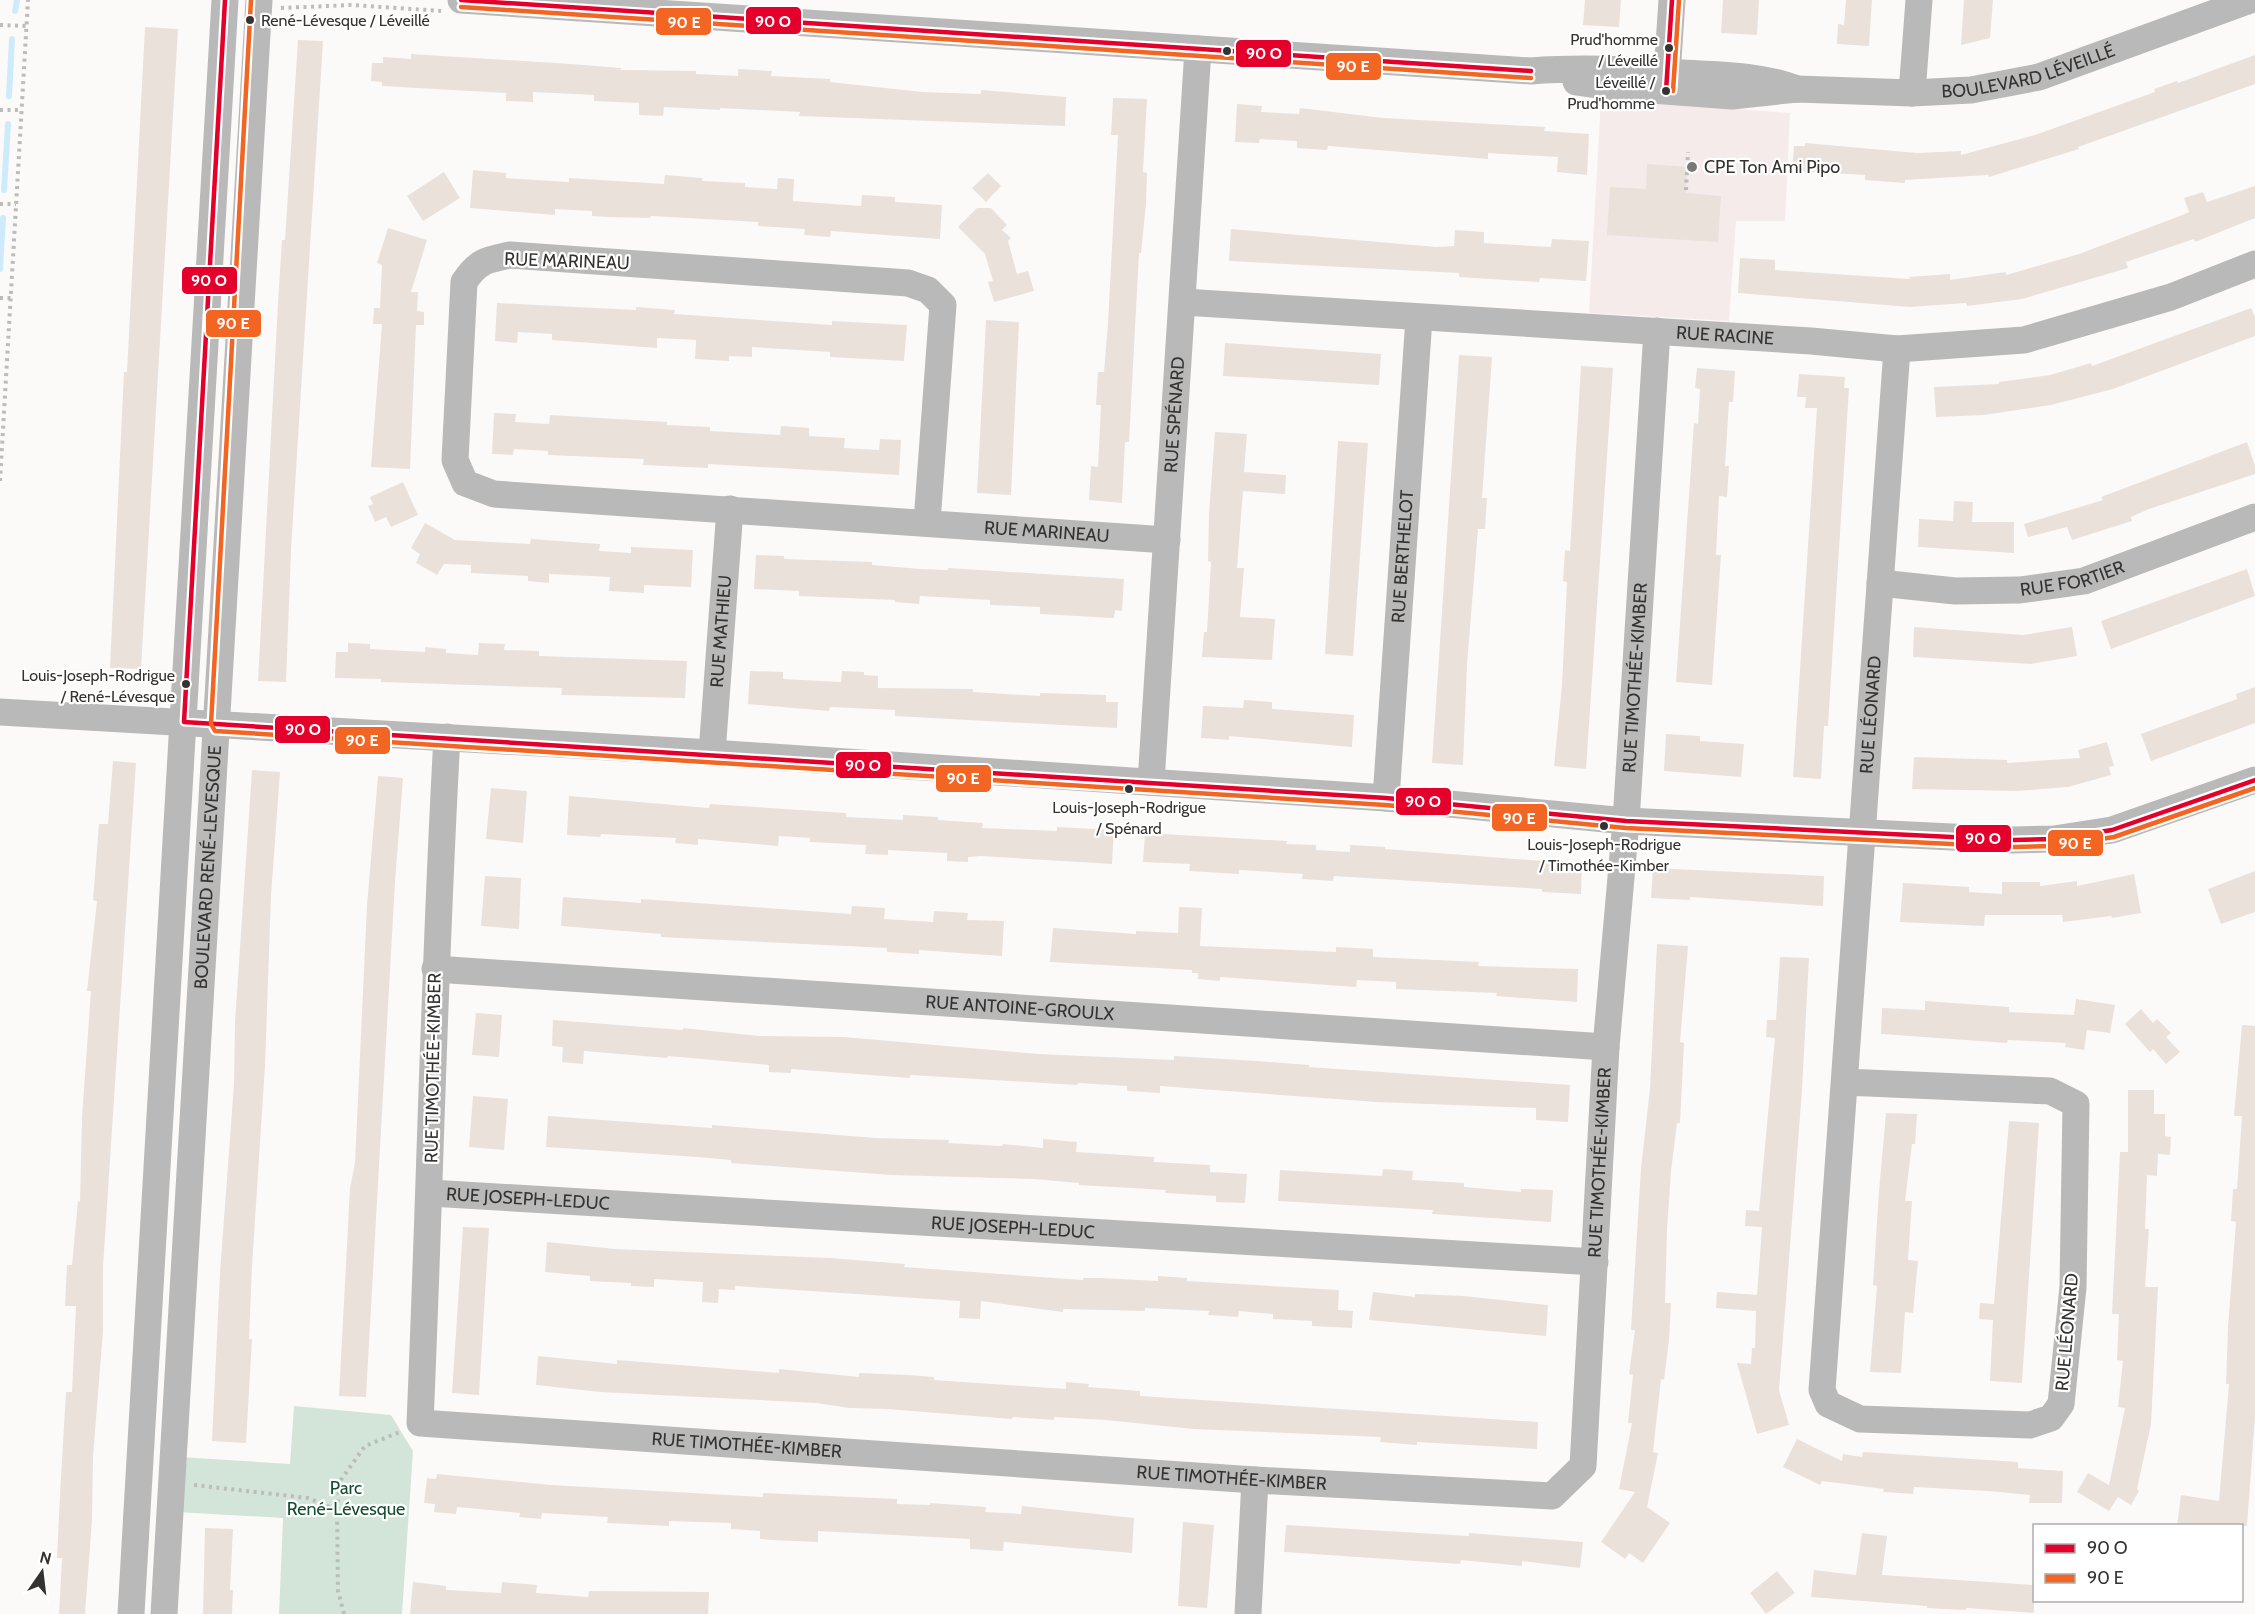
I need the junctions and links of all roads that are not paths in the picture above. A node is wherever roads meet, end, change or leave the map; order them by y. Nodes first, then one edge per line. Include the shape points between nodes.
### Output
1 (225, 0) edge
2 (258, 0) edge
3 (461, 0) edge
4 (1672, 0) edge
5 (1919, 0) edge
6 (2250, 0) edge
7 (498, 1) edge
8 (1198, 49) junction
9 (1666, 82) junction
10 (1912, 93) junction
11 (2255, 264) edge
12 (1183, 302) junction
13 (1419, 318) junction
14 (1656, 331) junction
15 (1897, 349) junction
16 (730, 509) junction
17 (2255, 517) edge
18 (927, 522) junction
19 (1167, 540) junction
20 (1880, 583) junction
21 (0, 712) edge
22 (184, 722) junction
23 (218, 724) junction
24 (447, 737) junction
25 (712, 753) junction
26 (2255, 780) edge
27 (1151, 782) junction
28 (1386, 798) junction
29 (1626, 821) junction
30 (1862, 834) junction
31 (435, 969) junction
32 (1606, 1047) junction
33 (1845, 1082) junction
34 (430, 1192) junction
35 (1595, 1262) junction
36 (139, 1479) junction
37 (1255, 1480) junction
38 (172, 1483) junction
39 (131, 1614) edge
40 (164, 1614) edge
41 (1248, 1614) edge

1 - 22 street, BOULEVARD RENÉ-LEVESQUE
2 - 23 street, BOULEVARD RENÉ-LEVESQUE
3 - 7 street, BOULEVARD LÉVEILLÉ
4 - 9 street
5 - 10 street
6 - 10 street, BOULEVARD LÉVEILLÉ via 2039,77 1971,90
7 - 8 street, BOULEVARD LÉVEILLÉ
8 - 9 street, BOULEVARD LÉVEILLÉ via 1531,71 1585,68
8 - 12 street, RUE SPÉNARD
9 - 10 street, BOULEVARD LÉVEILLÉ via 1758,78 1797,89
11 - 15 street, RUE RACINE via 2171,297 2024,340
12 - 13 street, RUE RACINE
12 - 19 street, RUE SPÉNARD
13 - 14 street, RUE RACINE
13 - 28 street, RUE BERTHELOT
14 - 15 street, RUE RACINE
14 - 29 street, RUE TIMOTHÉE-KIMBER
15 - 20 street, RUE LÉONARD
16 - 18 street, RUE MARINEAU
16 - 18 street, RUE MARINEAU via 494,494 465,483 455,460 464,282 474,267 510,255 908,283 928,290 943,306
16 - 25 street, RUE MATHIEU
17 - 20 street, RUE FORTIER via 2084,581 2020,590 1955,591
18 - 19 street, RUE MARINEAU
19 - 27 street, RUE SPÉNARD
20 - 30 street, RUE LÉONARD
21 - 22 street
22 - 23 street
22 - 36 street, BOULEVARD RENÉ-LEVESQUE
23 - 24 street
23 - 38 street, BOULEVARD RENÉ-LEVESQUE
24 - 25 street
24 - 31 street, RUE TIMOTHÉE-KIMBER
25 - 27 street
26 - 30 street via 2141,822 2085,836 2013,840
27 - 28 street
28 - 29 street
29 - 30 street
29 - 32 street, RUE TIMOTHÉE-KIMBER
30 - 33 street, RUE LÉONARD
31 - 32 street, RUE ANTOINE-GROULX
31 - 34 street, RUE TIMOTHÉE-KIMBER
32 - 35 street, RUE TIMOTHÉE-KIMBER
33 - 33 street, RUE LÉONARD via 1822,1390 1828,1404 1860,1419 2030,1425 2051,1418 2061,1404 2073,1287 2076,1104 2050,1091
34 - 35 street, RUE JOSEPH-LEDUC
34 - 37 street, RUE TIMOTHÉE-KIMBER via 420,1423
35 - 37 street, RUE TIMOTHÉE-KIMBER via 1582,1466 1552,1496
36 - 38 street
36 - 39 street, BOULEVARD RENÉ-LEVESQUE
37 - 41 street
38 - 40 street, BOULEVARD RENÉ-LEVESQUE

